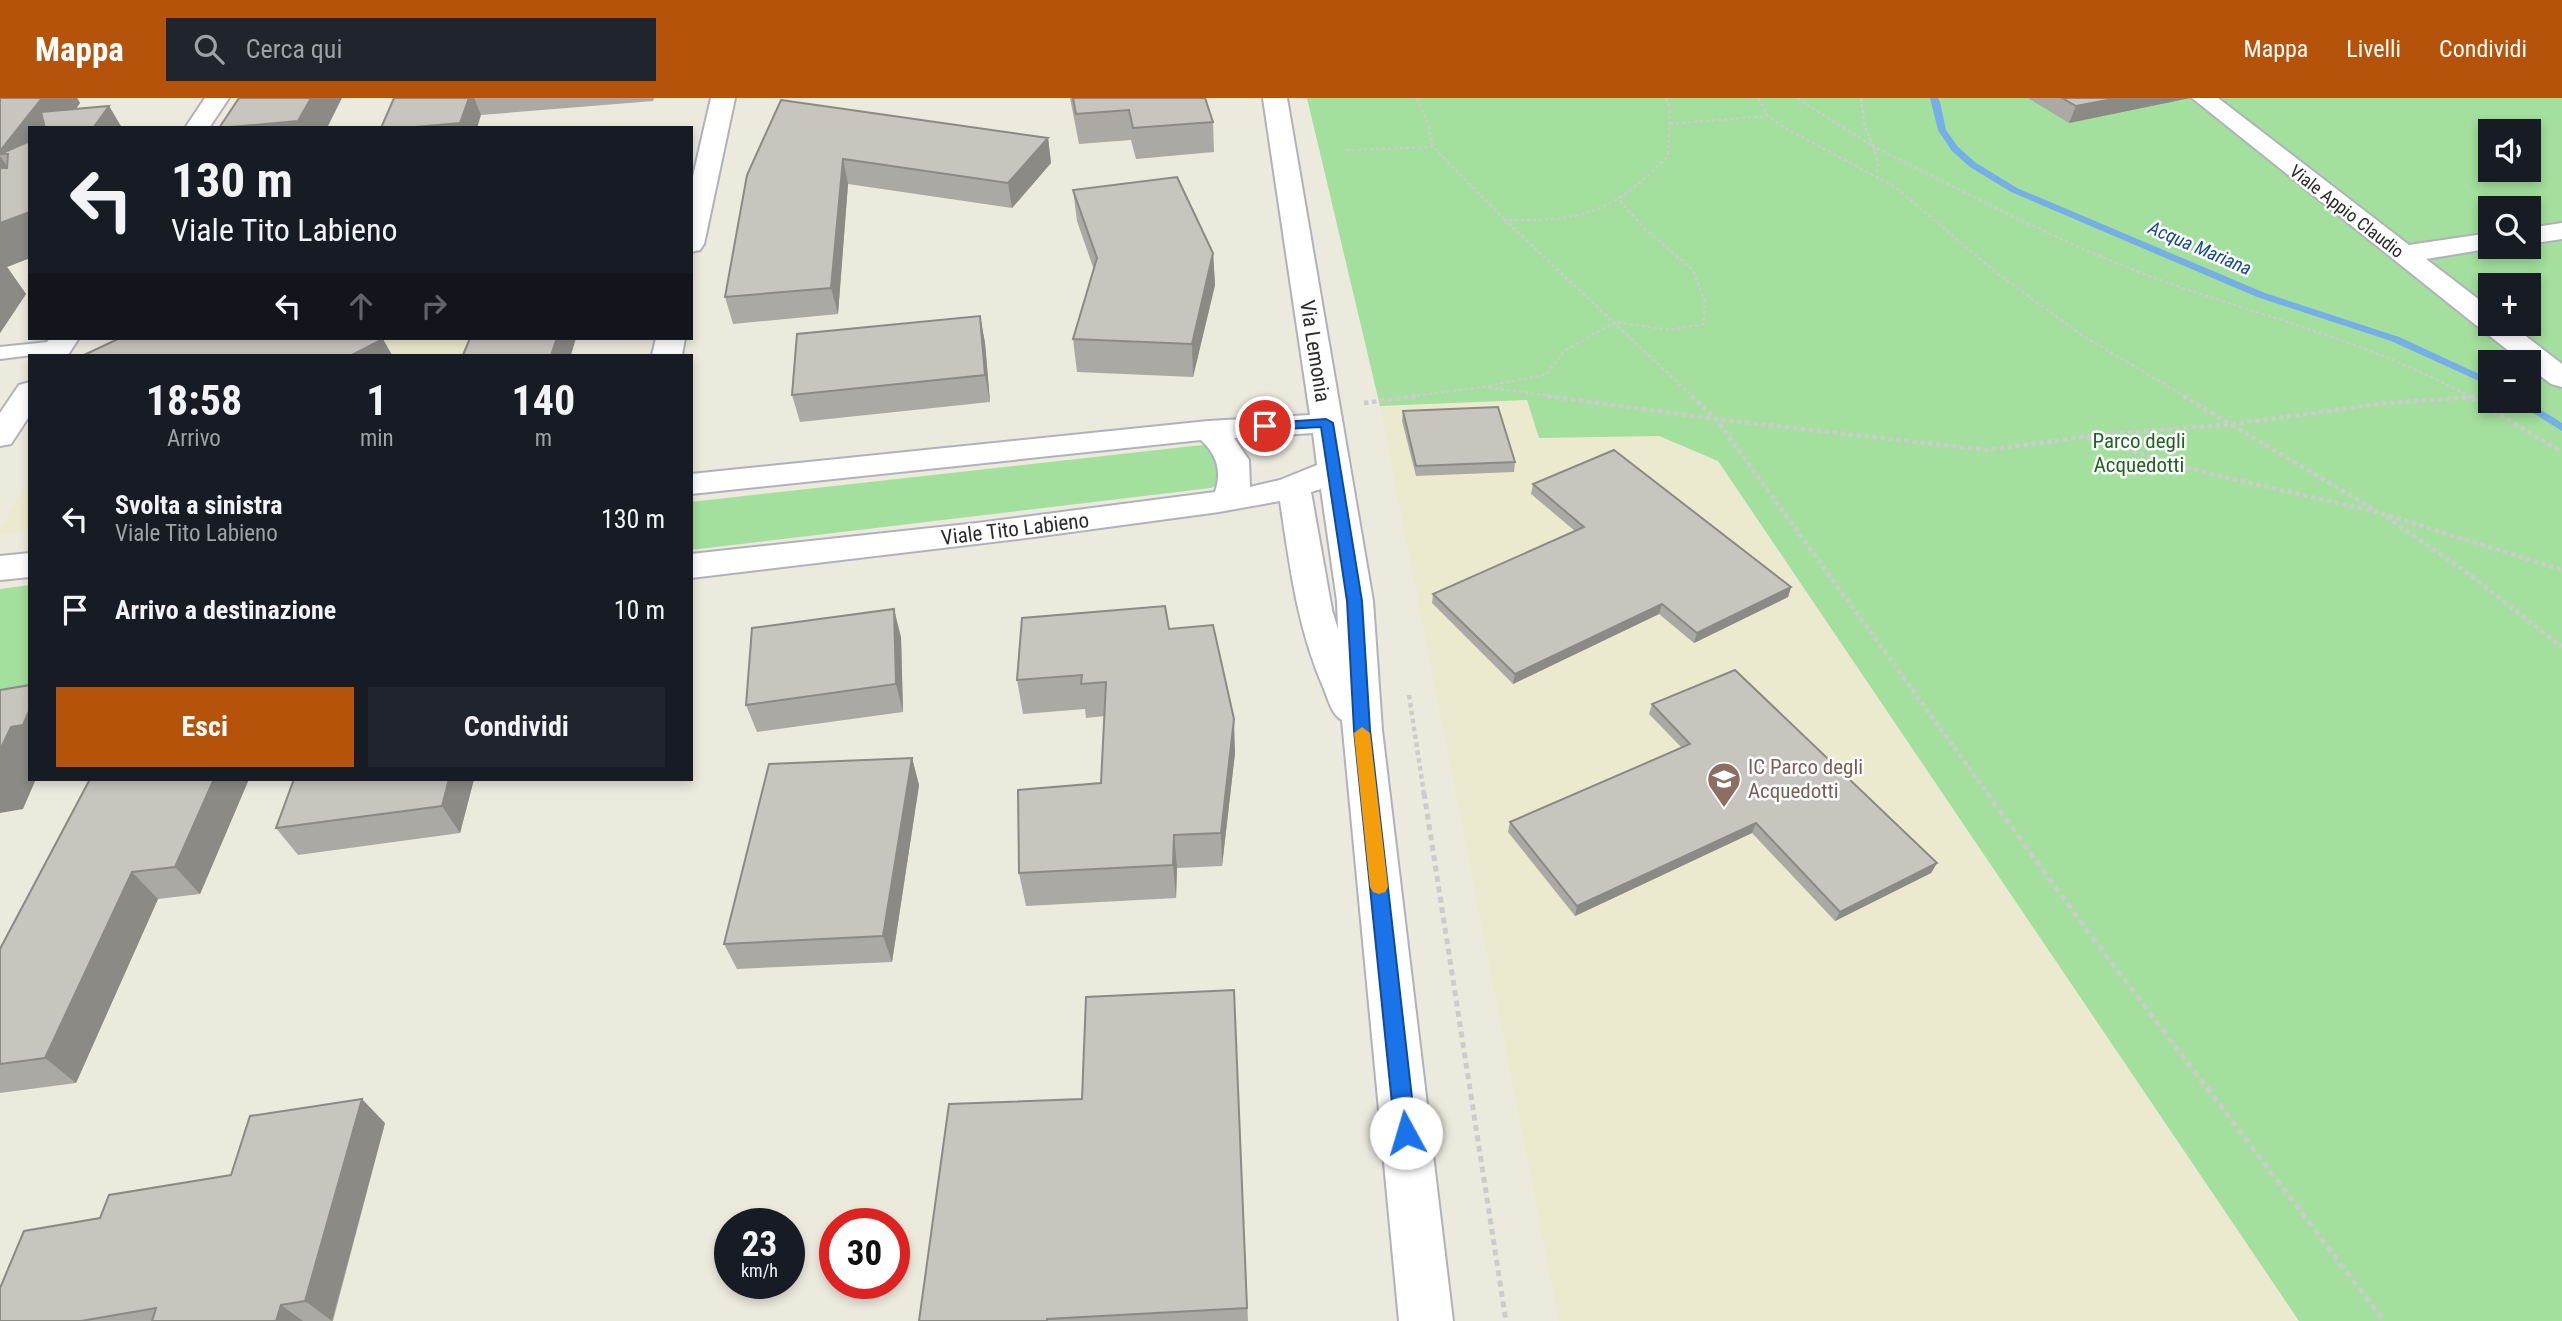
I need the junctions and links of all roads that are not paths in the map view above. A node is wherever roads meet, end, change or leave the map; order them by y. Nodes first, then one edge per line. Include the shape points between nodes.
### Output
1 (217, 98) edge
2 (723, 98) edge
3 (1275, 98) edge
4 (2204, 98) edge
5 (198, 126) edge
6 (2562, 231) edge
7 (2541, 234) edge
8 (693, 235) edge
9 (2478, 243) edge
10 (2403, 254) junction
11 (2478, 313) edge
12 (2508, 336) edge
13 (59, 347) edge
14 (0, 353) edge
15 (2562, 378) edge
16 (28, 394) edge
17 (1326, 423) junction
18 (1208, 430) junction
19 (0, 437) edge
20 (1334, 470) junction
21 (693, 484) edge
22 (1294, 487) junction
23 (1229, 499) junction
24 (28, 565) edge
25 (693, 566) edge
26 (0, 569) edge
27 (1362, 730) junction
28 (1426, 1321) edge

1 - 5 street
2 - 8 street
3 - 17 street, Via Lemonia
4 - 10 street, Viale Appio Claudio
6 - 7 street
9 - 10 street
10 - 11 street, Viale Appio Claudio
12 - 15 street, Viale Appio Claudio
13 - 14 lane
16 - 19 street
17 - 18 street
17 - 20 street, Via Lemonia
18 - 21 street
18 - 23 street via 1234,457 1236,474
20 - 22 street, Viale Tito Labieno
20 - 27 street, Via Lemonia via 1355,601
22 - 23 street, Viale Tito Labieno
22 - 27 street, Via Lemonia via 1314,610 1329,659
23 - 25 street, Viale Tito Labieno
24 - 26 street
27 - 28 street, Via Lemonia

